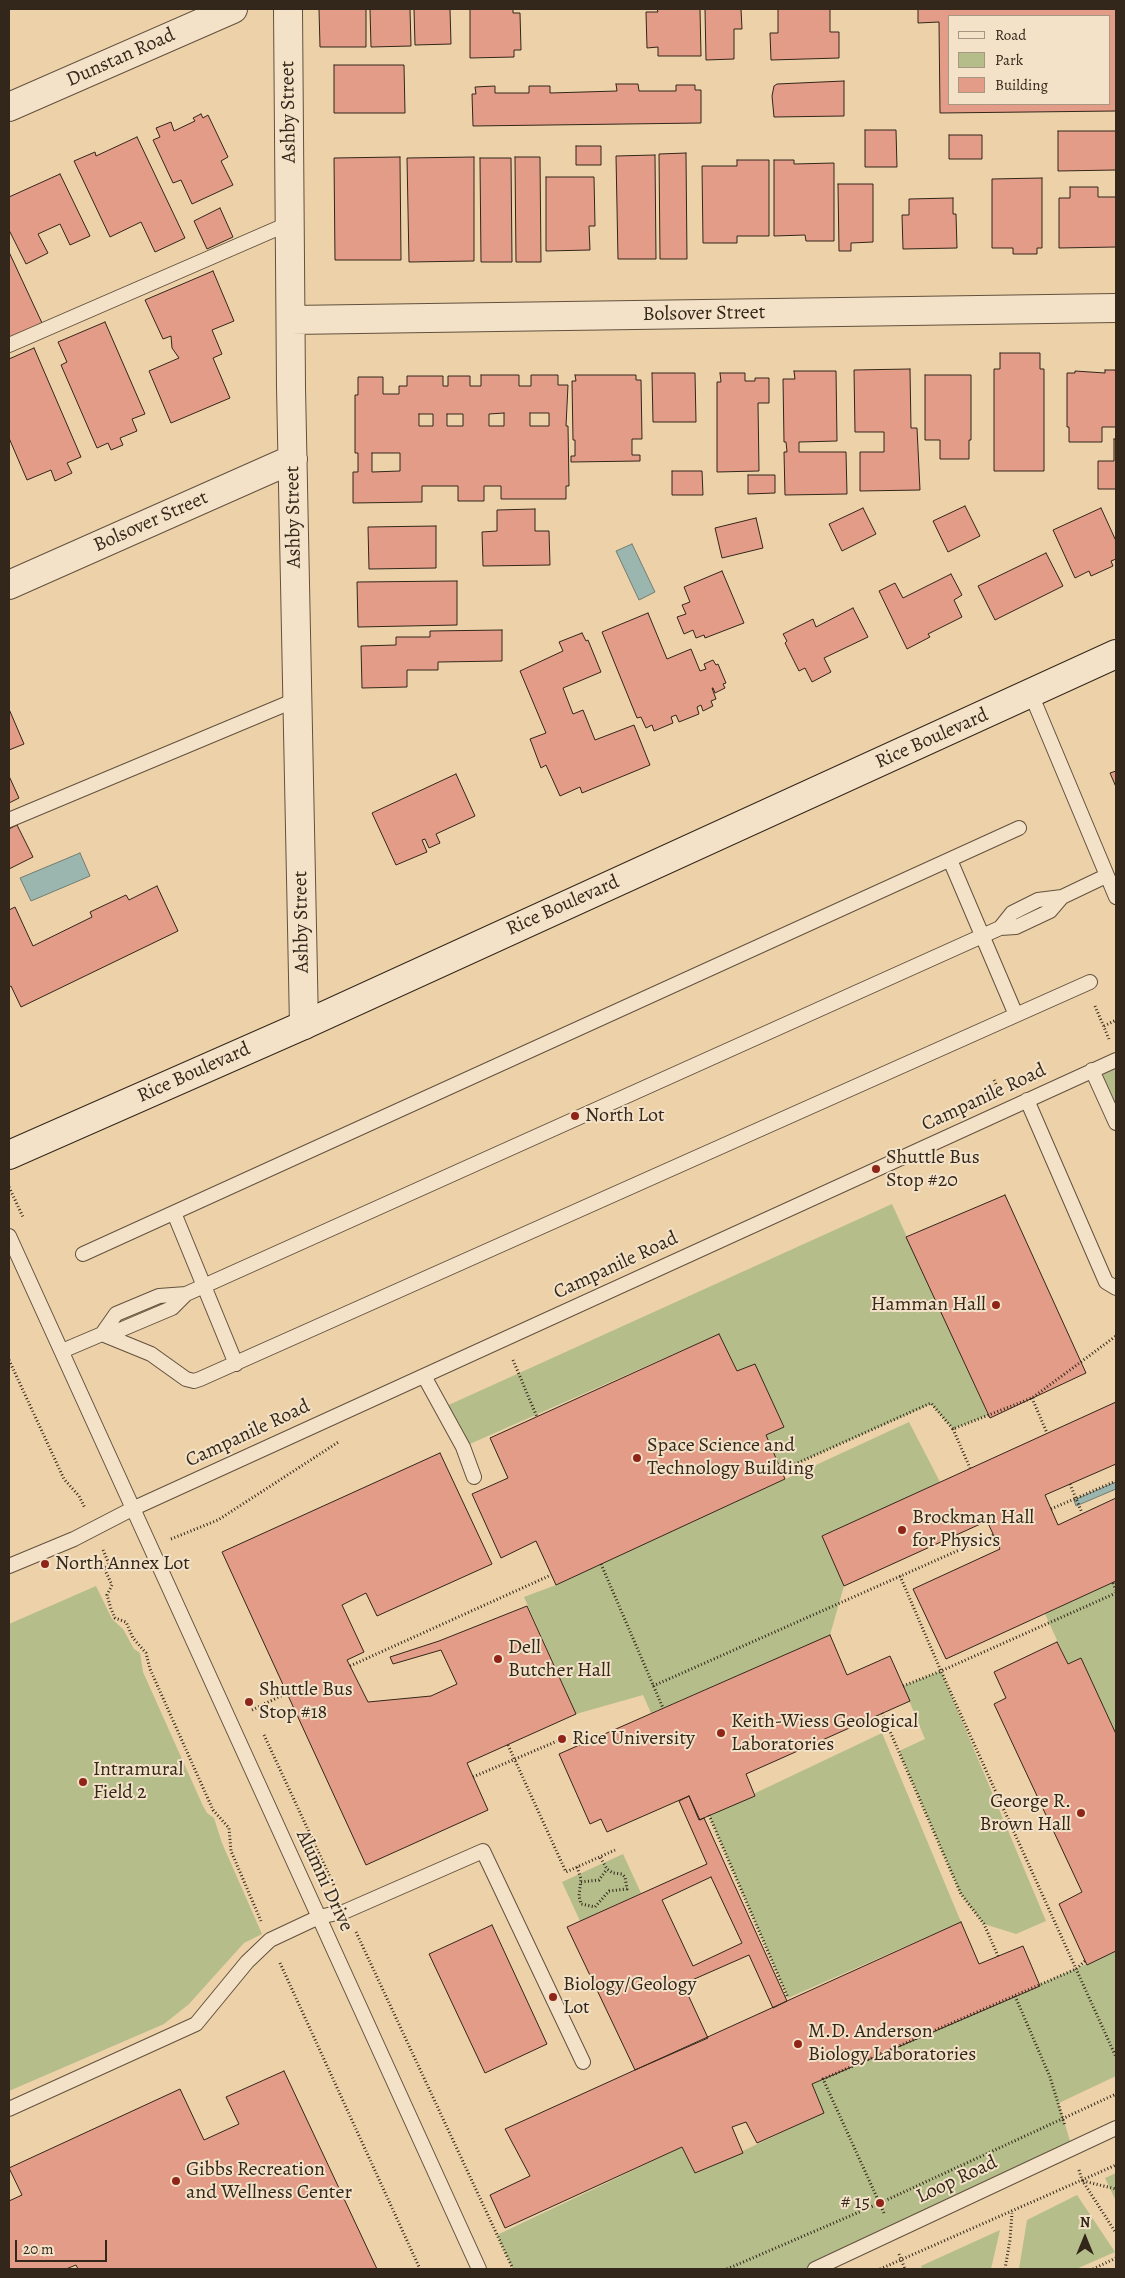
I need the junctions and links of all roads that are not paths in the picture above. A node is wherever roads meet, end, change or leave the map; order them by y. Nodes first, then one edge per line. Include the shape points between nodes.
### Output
1 (233, 9) edge
2 (288, 9) edge
3 (9, 107) edge
4 (290, 223) junction
5 (1116, 308) edge
6 (291, 320) junction
7 (9, 345) edge
8 (293, 459) junction
9 (9, 585) edge
10 (1116, 654) edge
11 (1031, 694) junction
12 (298, 699) junction
13 (9, 820) edge
14 (1020, 828) dead end
15 (950, 860) junction
16 (1106, 876) junction
17 (1116, 896) edge
18 (982, 936) junction
19 (1088, 983) road end
20 (1016, 1015) junction
21 (304, 1024) junction
22 (1116, 1060) edge
23 (1092, 1070) junction
24 (1027, 1100) junction
25 (1116, 1123) edge
26 (9, 1155) edge
27 (174, 1213) junction
28 (9, 1236) edge
29 (83, 1254) dead end
30 (204, 1286) junction
31 (1116, 1288) edge
32 (102, 1334) junction
33 (62, 1351) junction
34 (236, 1364) junction
35 (424, 1376) junction
36 (474, 1477) dead end
37 (132, 1509) junction
38 (9, 1566) edge
39 (319, 1917) junction
40 (583, 2062) dead end
41 (9, 2109) edge
42 (1116, 2128) edge
43 (479, 2269) edge
44 (815, 2269) edge

1 - 3 street, Dunstan Road
2 - 4 street, Ashby Street
4 - 6 street, Ashby Street
4 - 7 lane
5 - 6 street, Bolsover Street
6 - 8 street, Ashby Street
8 - 9 street, Bolsover Street
8 - 12 street, Ashby Street
10 - 11 street, Rice Boulevard
11 - 16 lane
11 - 21 street, Rice Boulevard
12 - 13 lane
12 - 21 street, Ashby Street
14 - 15 lane
15 - 18 lane
15 - 27 lane
16 - 17 lane
16 - 18 lane via 1062,897 1038,900 1012,913 1000,928
18 - 20 lane
18 - 30 lane
19 - 20 lane
20 - 34 lane
21 - 26 street, Rice Boulevard
22 - 23 lane, Campanile Road
23 - 24 lane, Campanile Road
23 - 25 lane
24 - 31 lane via 1106,1282
24 - 35 lane, Campanile Road
27 - 29 lane
27 - 30 lane
28 - 33 lane, Alumni Drive
30 - 32 lane via 186,1294 172,1308 120,1330
30 - 34 lane
32 - 33 lane
32 - 34 lane via 151,1354 186,1379 194,1381
33 - 37 lane, Alumni Drive
35 - 36 lane via 463,1447
35 - 37 lane, Campanile Road
37 - 38 lane, Campanile Road
37 - 39 lane, Alumni Drive
39 - 40 lane via 346,1911 483,1851
39 - 41 lane via 270,1940 247,1962 196,2024
39 - 43 lane, Alumni Drive
42 - 44 lane, Loop Road

